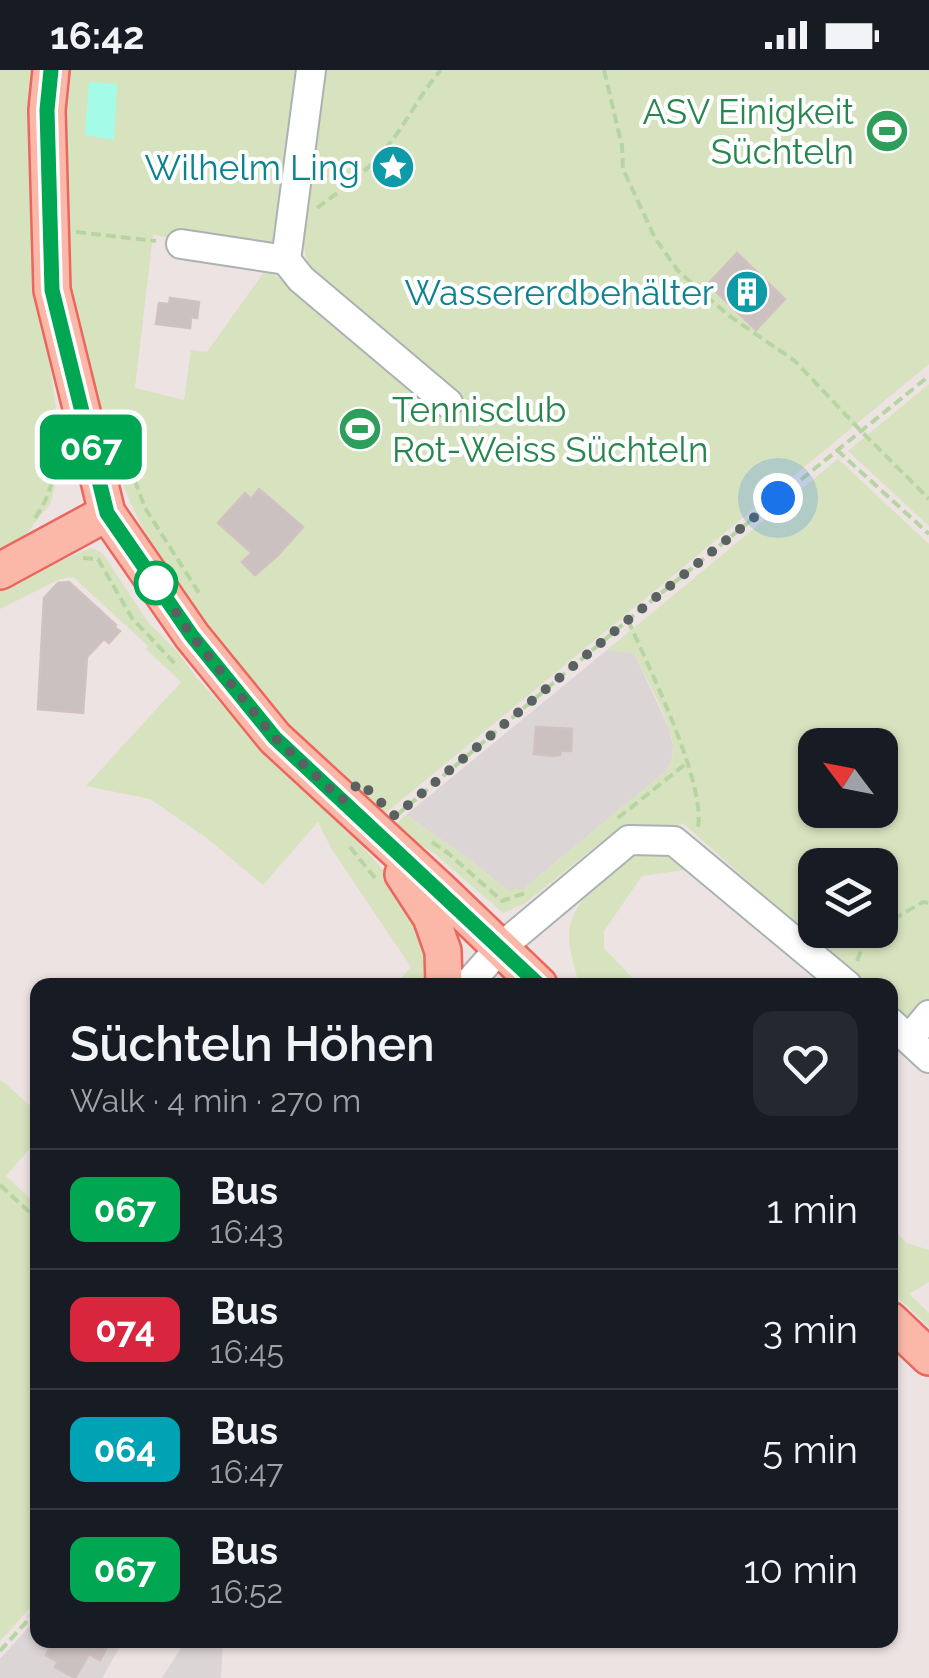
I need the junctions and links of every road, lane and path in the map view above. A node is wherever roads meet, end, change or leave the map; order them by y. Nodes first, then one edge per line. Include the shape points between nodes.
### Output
1 (51, 70) edge
2 (312, 70) edge
3 (441, 70) edge
4 (604, 70) edge
5 (317, 208) dead end
6 (71, 231) dead end
7 (181, 244) joint
8 (286, 260) junction
9 (929, 376) edge
10 (448, 402) dead end
11 (54, 419) dead end
12 (860, 430) junction
13 (120, 439) dead end
14 (837, 450) junction
15 (929, 499) edge
16 (107, 513) junction
17 (26, 527) dead end
18 (929, 534) edge
19 (80, 558) dead end
20 (0, 571) edge
21 (206, 604) dead end
22 (628, 620) junction
23 (190, 679) dead end
24 (385, 824) junction
25 (421, 834) dead end
26 (690, 852) junction
27 (502, 901) dead end
28 (929, 903) edge
29 (898, 916) edge
30 (500, 948) junction
31 (862, 948) edge
32 (444, 978) edge
33 (473, 978) edge
34 (532, 978) edge
35 (839, 978) edge
36 (848, 978) edge
37 (929, 1015) edge
38 (909, 1040) edge
39 (0, 1185) edge
40 (30, 1213) edge
41 (898, 1328) edge
42 (929, 1357) edge
43 (30, 1618) edge
44 (0, 1651) edge

1 - 16 main road via 52,290
2 - 8 street
3 - 5 path via 386,148
4 - 12 path via 623,168 654,238 704,296 795,361
6 - 7 path
7 - 8 street
8 - 10 street via 300,279
9 - 12 path
11 - 17 path via 53,482
12 - 14 path
12 - 15 path
13 - 21 path via 145,508
14 - 18 path
14 - 22 path
16 - 20 main road
16 - 24 main road via 192,636 275,738
19 - 23 path via 98,559 132,618
22 - 24 path
22 - 26 path via 688,762 701,820
24 - 30 main road
24 - 32 main road via 431,917
25 - 27 path
26 - 30 street via 674,840 629,840
26 - 35 street
28 - 29 path
30 - 33 street
30 - 34 main road
31 - 36 path
37 - 38 street
39 - 40 path
41 - 42 main road
43 - 44 path

